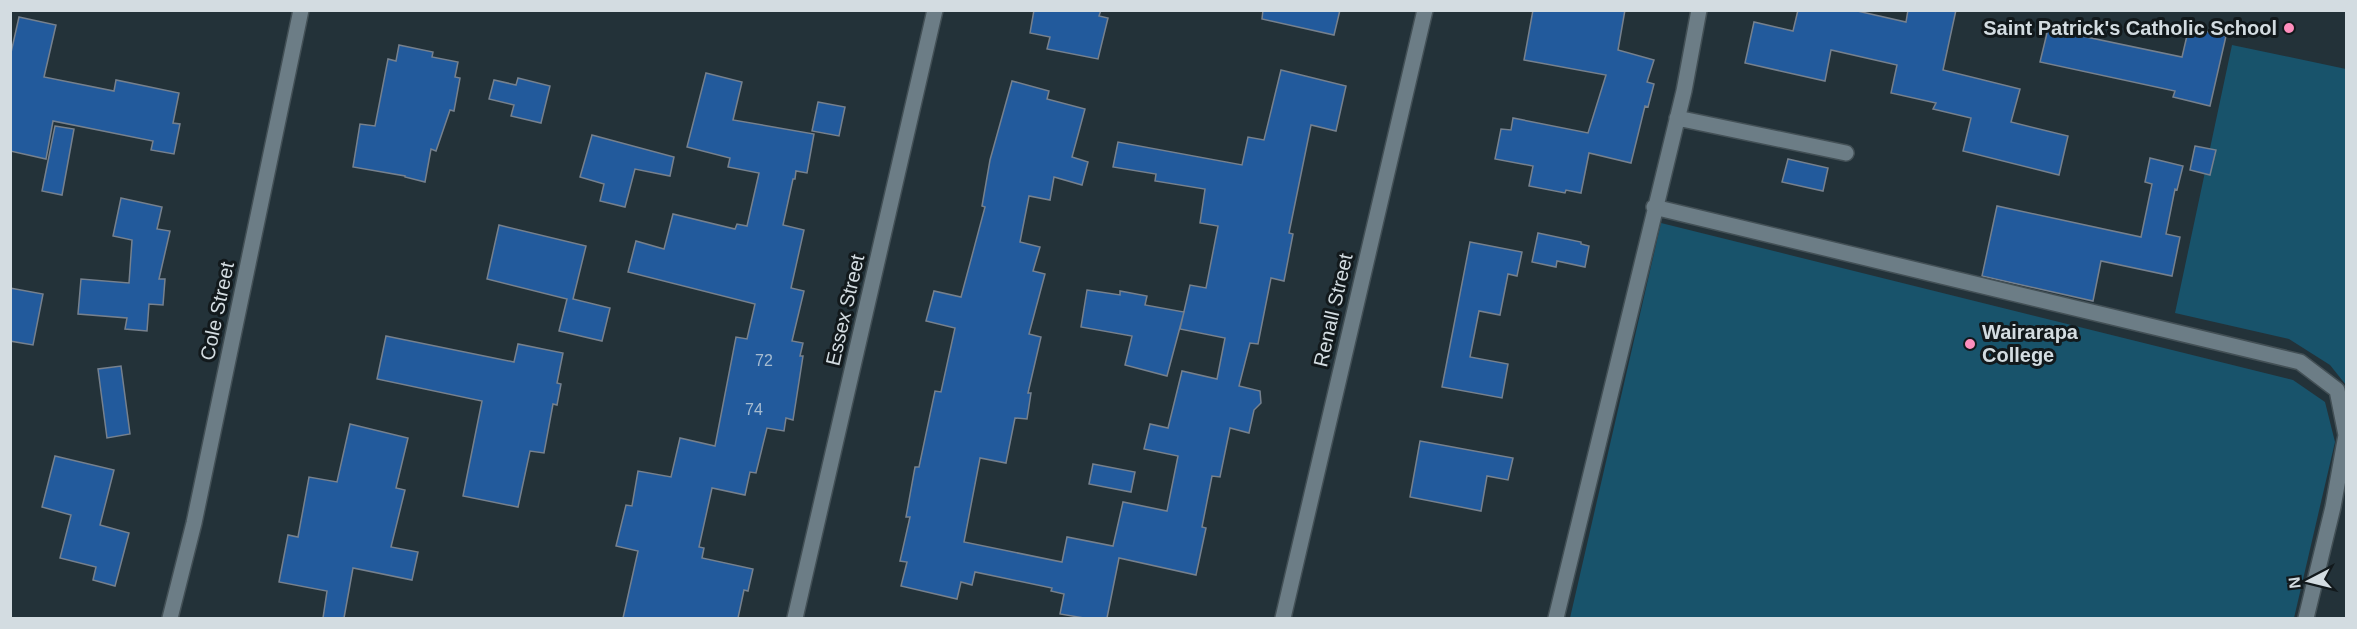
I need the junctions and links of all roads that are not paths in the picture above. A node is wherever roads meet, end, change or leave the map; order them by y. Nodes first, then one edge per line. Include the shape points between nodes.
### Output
1 (301, 10) edge
2 (935, 10) edge
3 (1425, 10) edge
4 (1699, 10) edge
5 (1677, 118) junction
6 (1846, 153) dead end
7 (1654, 207) junction
8 (170, 618) edge
9 (795, 618) edge
10 (1282, 618) edge
11 (1556, 618) edge
12 (2306, 618) edge

1 - 8 street, Cole Street via 197,511
2 - 9 street, Essex Street
3 - 10 street, Renall Street
4 - 5 street
5 - 6 street
5 - 7 street
7 - 11 street
7 - 12 street via 2300,362 2337,390 2346,435

